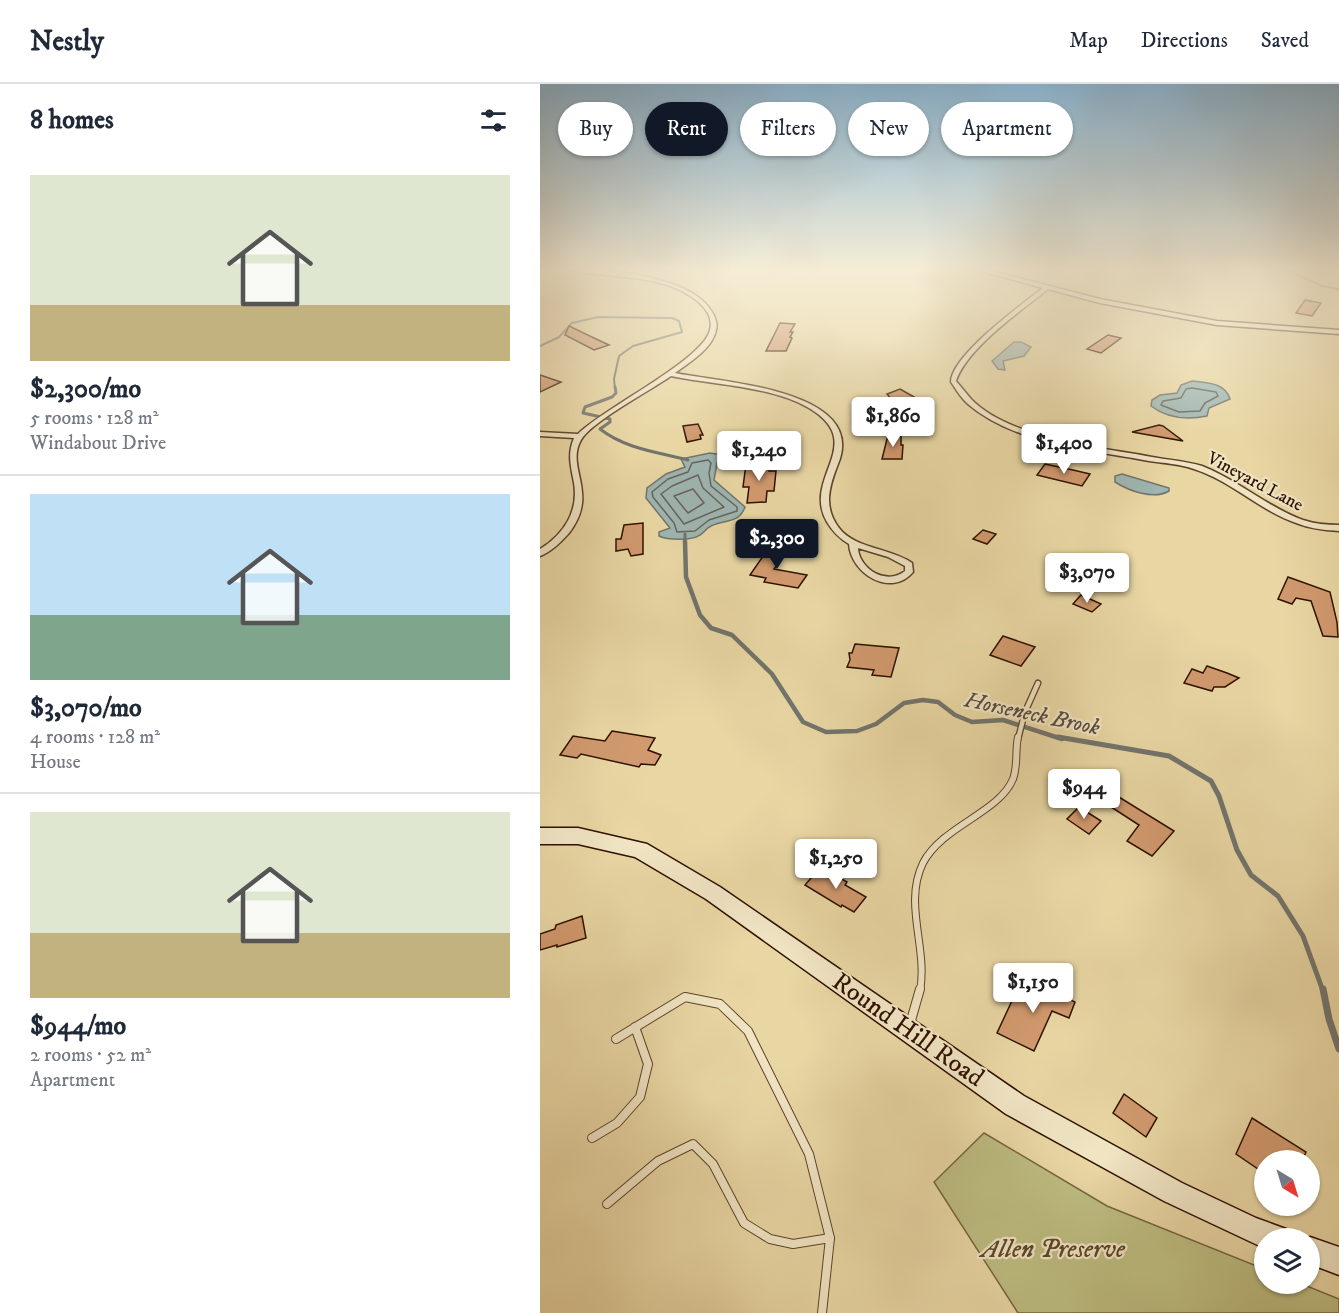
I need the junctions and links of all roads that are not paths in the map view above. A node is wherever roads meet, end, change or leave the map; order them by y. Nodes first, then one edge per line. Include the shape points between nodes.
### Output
1 (714, 325) edge
2 (1002, 325) edge
3 (1236, 325) edge
4 (1339, 332) edge
5 (668, 373) junction
6 (540, 434) edge
7 (579, 436) junction
8 (1339, 528) edge
9 (853, 544) junction
10 (540, 553) edge
11 (1038, 683) dead end
12 (540, 836) edge
13 (634, 1027) junction
14 (907, 1031) junction
15 (616, 1039) dead end
16 (591, 1138) dead end
17 (607, 1204) dead end
18 (1254, 1231) edge
19 (830, 1238) junction
20 (1320, 1254) edge
21 (1339, 1261) edge
22 (822, 1313) edge

1 - 5 street via 699,350
2 - 8 street, Vineyard Lane via 956,370 953,381 973,404 999,423 1053,440 1196,467 1234,485 1281,516 1298,523
3 - 4 street
5 - 7 street
5 - 9 street via 772,392 818,410 838,435 838,449 825,484 826,513 837,532
6 - 7 street
7 - 10 street via 572,463 579,491 575,516 557,541
9 - 9 street via 854,555 870,575 894,580 909,572 909,565 893,555
11 - 14 lane via 1022,719 1012,781 1001,796 945,835 922,865 915,903 922,987 918,1010
12 - 14 street, Round Hill Road via 578,836 640,850 713,893
13 - 15 lane
13 - 16 lane via 648,1064 640,1097 617,1123
13 - 19 lane via 686,997 720,1004 748,1031 809,1154
14 - 18 street, Round Hill Road via 1015,1105 1173,1192
17 - 19 lane via 658,1161 693,1144 713,1164 744,1223 770,1239 793,1244
19 - 22 lane
20 - 21 street

